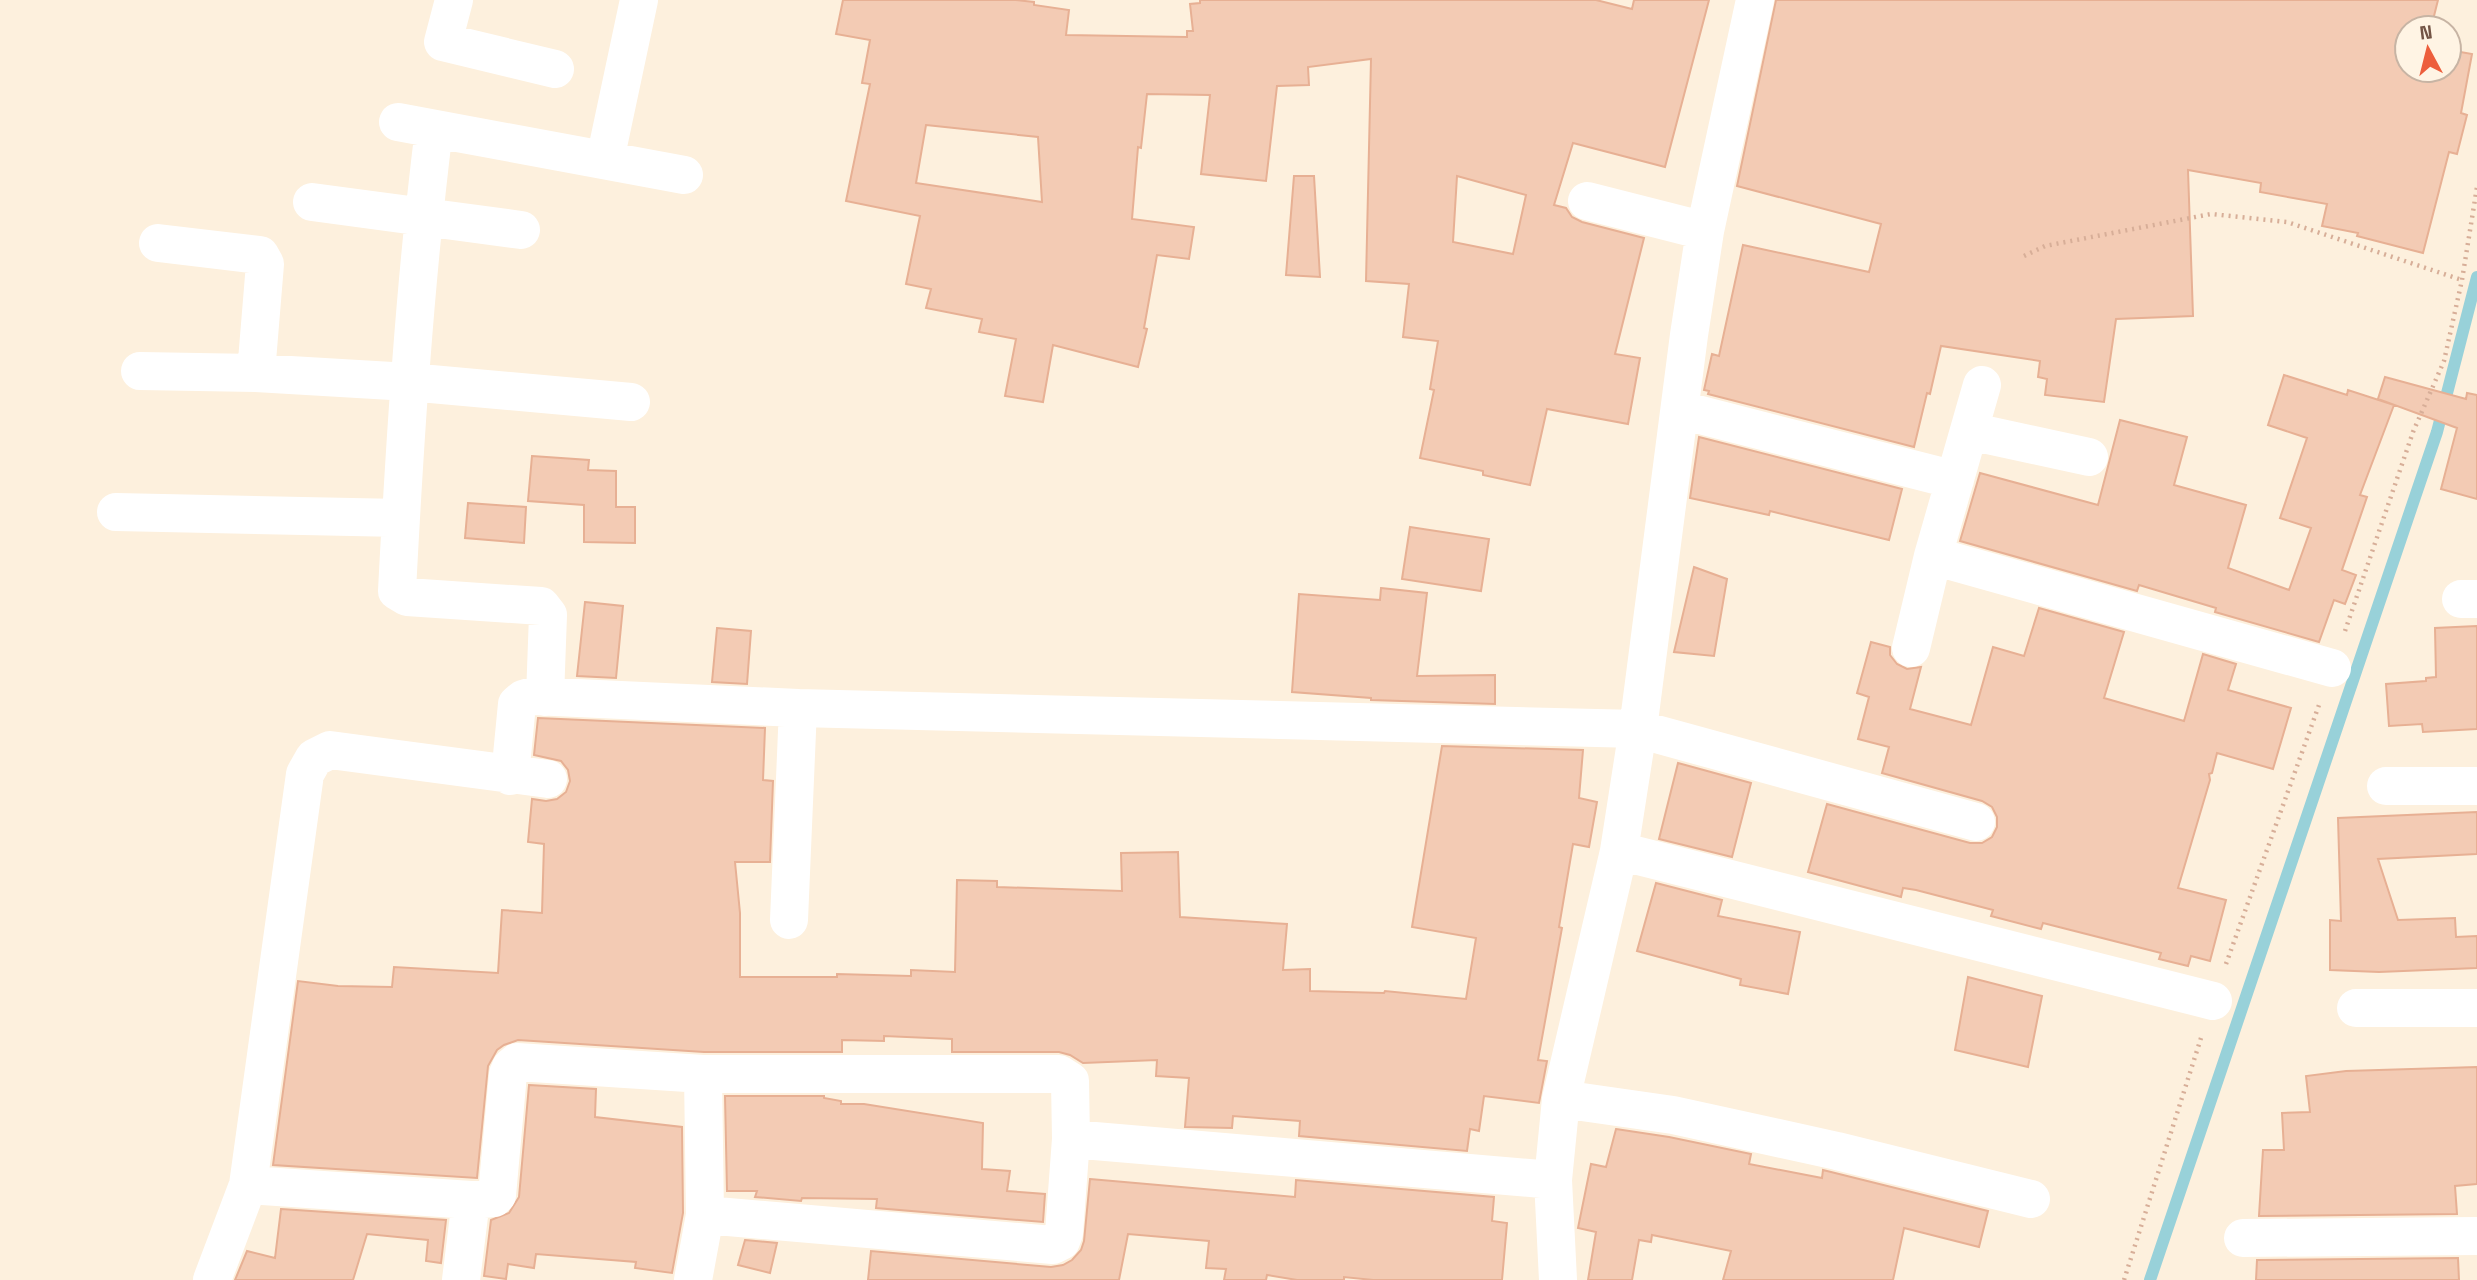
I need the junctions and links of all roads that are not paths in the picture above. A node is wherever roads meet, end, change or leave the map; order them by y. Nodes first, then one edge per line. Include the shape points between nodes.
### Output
1 (454, 0) edge
2 (639, 0) edge
3 (1755, 0) edge
4 (555, 69) dead end
5 (605, 160) junction
6 (684, 175) dead end
7 (1587, 201) dead end
8 (312, 202) dead end
9 (424, 216) junction
10 (521, 230) dead end
11 (1705, 231) junction
12 (158, 243) dead end
13 (140, 371) dead end
14 (256, 373) junction
15 (409, 382) junction
16 (1982, 385) dead end
17 (631, 402) dead end
18 (1681, 411) junction
19 (1969, 431) junction
20 (2089, 457) dead end
21 (1955, 480) junction
22 (116, 512) dead end
23 (401, 518) junction
24 (1933, 556) junction
25 (1911, 648) dead end
26 (2332, 668) road end
27 (545, 697) junction
28 (798, 708) junction
29 (1638, 729) junction
30 (510, 776) junction
31 (548, 779) dead end
32 (2386, 786) dead end
33 (2477, 786) edge
34 (1976, 822) dead end
35 (1619, 851) junction
36 (789, 919) dead end
37 (2213, 1001) road end
38 (2356, 1008) dead end
39 (2477, 1008) edge
40 (703, 1074) junction
41 (1561, 1099) junction
42 (1072, 1139) junction
43 (1553, 1180) junction
44 (248, 1185) junction
45 (2031, 1199) dead end
46 (471, 1200) junction
47 (705, 1215) junction
48 (2477, 1236) edge
49 (2243, 1238) dead end
50 (212, 1280) edge
51 (461, 1280) edge
52 (693, 1280) edge
53 (1558, 1280) edge

1 - 4 street via 443,42
2 - 5 street
3 - 11 street
5 - 6 street
5 - 9 street via 416,125
7 - 11 street
8 - 9 street
9 - 10 street
9 - 15 street
11 - 18 street
12 - 14 street via 260,255 264,260
13 - 14 street
14 - 15 street
15 - 17 street
15 - 23 street
16 - 19 street
18 - 21 street
18 - 29 street
19 - 20 street
19 - 21 street
21 - 24 street
22 - 23 street
23 - 27 street via 397,591 407,597 541,606 548,615
24 - 25 street
24 - 26 street
27 - 28 street
27 - 30 street via 533,696 517,704
28 - 29 street
28 - 36 street
29 - 34 street
29 - 35 street
30 - 31 street
30 - 44 street via 330,750 314,758 305,774
32 - 33 street
35 - 37 street
35 - 41 street
38 - 39 street
40 - 42 street via 1059,1074 1070,1081
40 - 46 street via 517,1062 508,1074 496,1195
40 - 47 street
41 - 43 street
41 - 45 street via 1673,1115
42 - 43 street
42 - 47 street via 1064,1233 1053,1245
43 - 53 street
44 - 46 street
44 - 50 street
46 - 51 street
47 - 52 street
48 - 49 street

